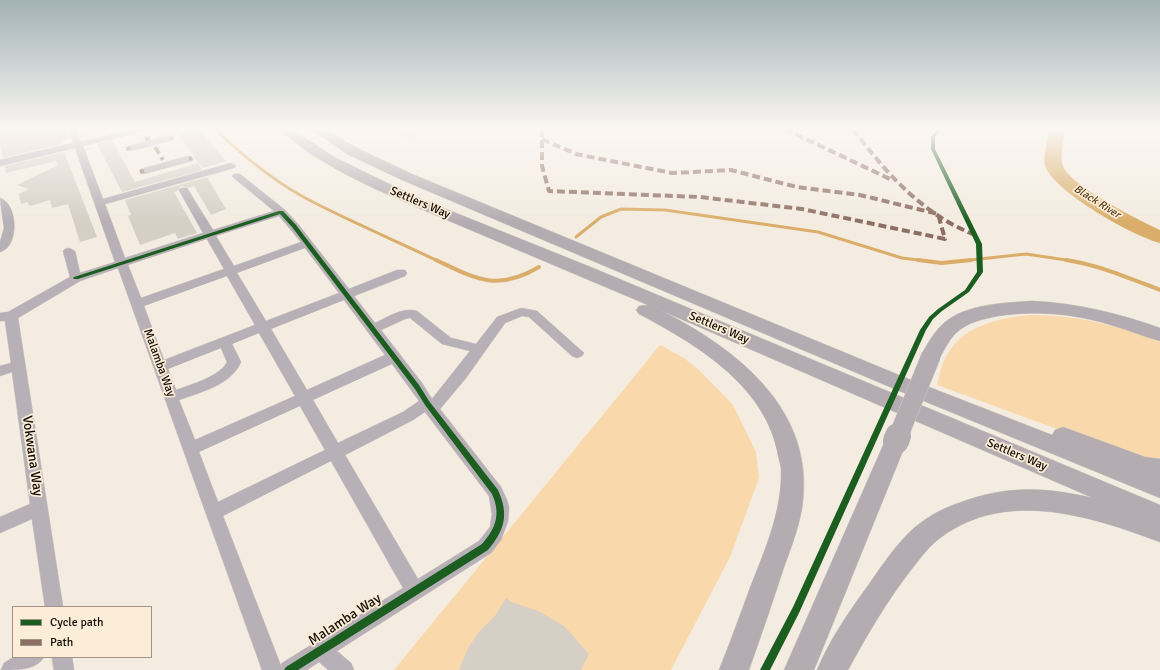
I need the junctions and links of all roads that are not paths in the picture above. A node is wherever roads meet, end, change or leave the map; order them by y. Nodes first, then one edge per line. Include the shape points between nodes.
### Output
1 (12, 160) edge
2 (84, 160) edge
3 (182, 160) edge
4 (331, 160) edge
5 (370, 160) edge
6 (0, 163) edge
7 (170, 164) junction
8 (231, 166) dead end
9 (144, 171) dead end
10 (237, 176) dead end
11 (182, 185) junction
12 (0, 201) edge
13 (99, 203) junction
14 (281, 212) junction
15 (5, 231) edge
16 (210, 235) junction
17 (307, 244) junction
18 (0, 249) edge
19 (69, 251) dead end
20 (121, 263) junction
21 (584, 264) junction
22 (231, 271) junction
23 (401, 273) dead end
24 (76, 278) junction
25 (346, 295) junction
26 (137, 304) junction
27 (6, 316) edge
28 (262, 327) junction
29 (372, 329) junction
30 (1160, 336) edge
31 (224, 342) junction
32 (479, 349) junction
33 (577, 352) dead end
34 (394, 357) junction
35 (19, 364) junction
36 (160, 367) junction
37 (0, 371) edge
38 (904, 385) junction
39 (172, 397) junction
40 (304, 397) junction
41 (430, 406) junction
42 (191, 449) junction
43 (336, 453) junction
44 (1160, 469) edge
45 (1160, 488) edge
46 (39, 508) junction
47 (214, 512) junction
48 (1160, 516) edge
49 (0, 525) edge
50 (1160, 531) edge
51 (414, 590) junction
52 (54, 606) edge
53 (320, 650) junction
54 (32, 658) edge
55 (62, 658) edge
56 (11, 670) edge
57 (64, 670) edge
58 (272, 670) edge
59 (289, 670) edge
60 (344, 670) edge
61 (734, 670) edge
62 (799, 670) edge
63 (832, 670) edge

1 - 6 street
2 - 13 street, Malamba Way
3 - 7 street
4 - 21 highway, Settlers Way via 348,171 531,250
5 - 21 highway, Settlers Way via 548,236
7 - 9 street
7 - 11 street
8 - 11 street
10 - 14 street, Malamba Way
11 - 13 street
11 - 16 street
12 - 15 street via 4,205
13 - 20 street, Malamba Way
14 - 16 street
14 - 17 street, Malamba Way
15 - 18 street via 7,241
16 - 20 street
16 - 22 street
17 - 22 street
17 - 25 street, Malamba Way
19 - 24 street
20 - 24 street
20 - 26 street, Malamba Way
21 - 38 highway, Settlers Way
21 - 48 highway, Settlers Way
21 - 61 highway via 601,286 676,325 726,359 758,391 782,429 791,464 791,500 773,562
22 - 26 street
22 - 28 street
23 - 25 street
24 - 27 street
25 - 28 street
25 - 29 street, Malamba Way
26 - 36 street, Malamba Way
27 - 35 street, Vokwana Way
28 - 31 street
28 - 40 street
29 - 32 street via 403,315 414,314 447,341
29 - 34 street, Malamba Way
30 - 62 highway, bridge via 1142,328 1066,309 1001,309 965,319 954,325 937,344 931,356
31 - 36 street
31 - 39 street via 234,362 230,372
32 - 33 street via 501,320 521,312 533,314
32 - 41 street
34 - 40 street
34 - 41 street, Malamba Way
35 - 37 street
35 - 46 street, Vokwana Way
36 - 39 street, Malamba Way
38 - 44 highway via 1021,420 1144,466
38 - 45 highway, Settlers Way
39 - 42 street, Malamba Way
40 - 42 street
40 - 43 street
41 - 43 street
41 - 51 street, Malamba Way via 495,492 501,519 493,538 485,547
42 - 47 street, Malamba Way
43 - 47 street
43 - 51 street
46 - 49 street
46 - 52 street, Vokwana Way
47 - 58 street, Malamba Way
50 - 63 highway via 1088,507 1053,501 1020,499 992,502 966,509 926,534 911,550 865,612
51 - 53 street, Malamba Way
53 - 59 street, Malamba Way
53 - 60 street
54 - 56 street
55 - 57 street

